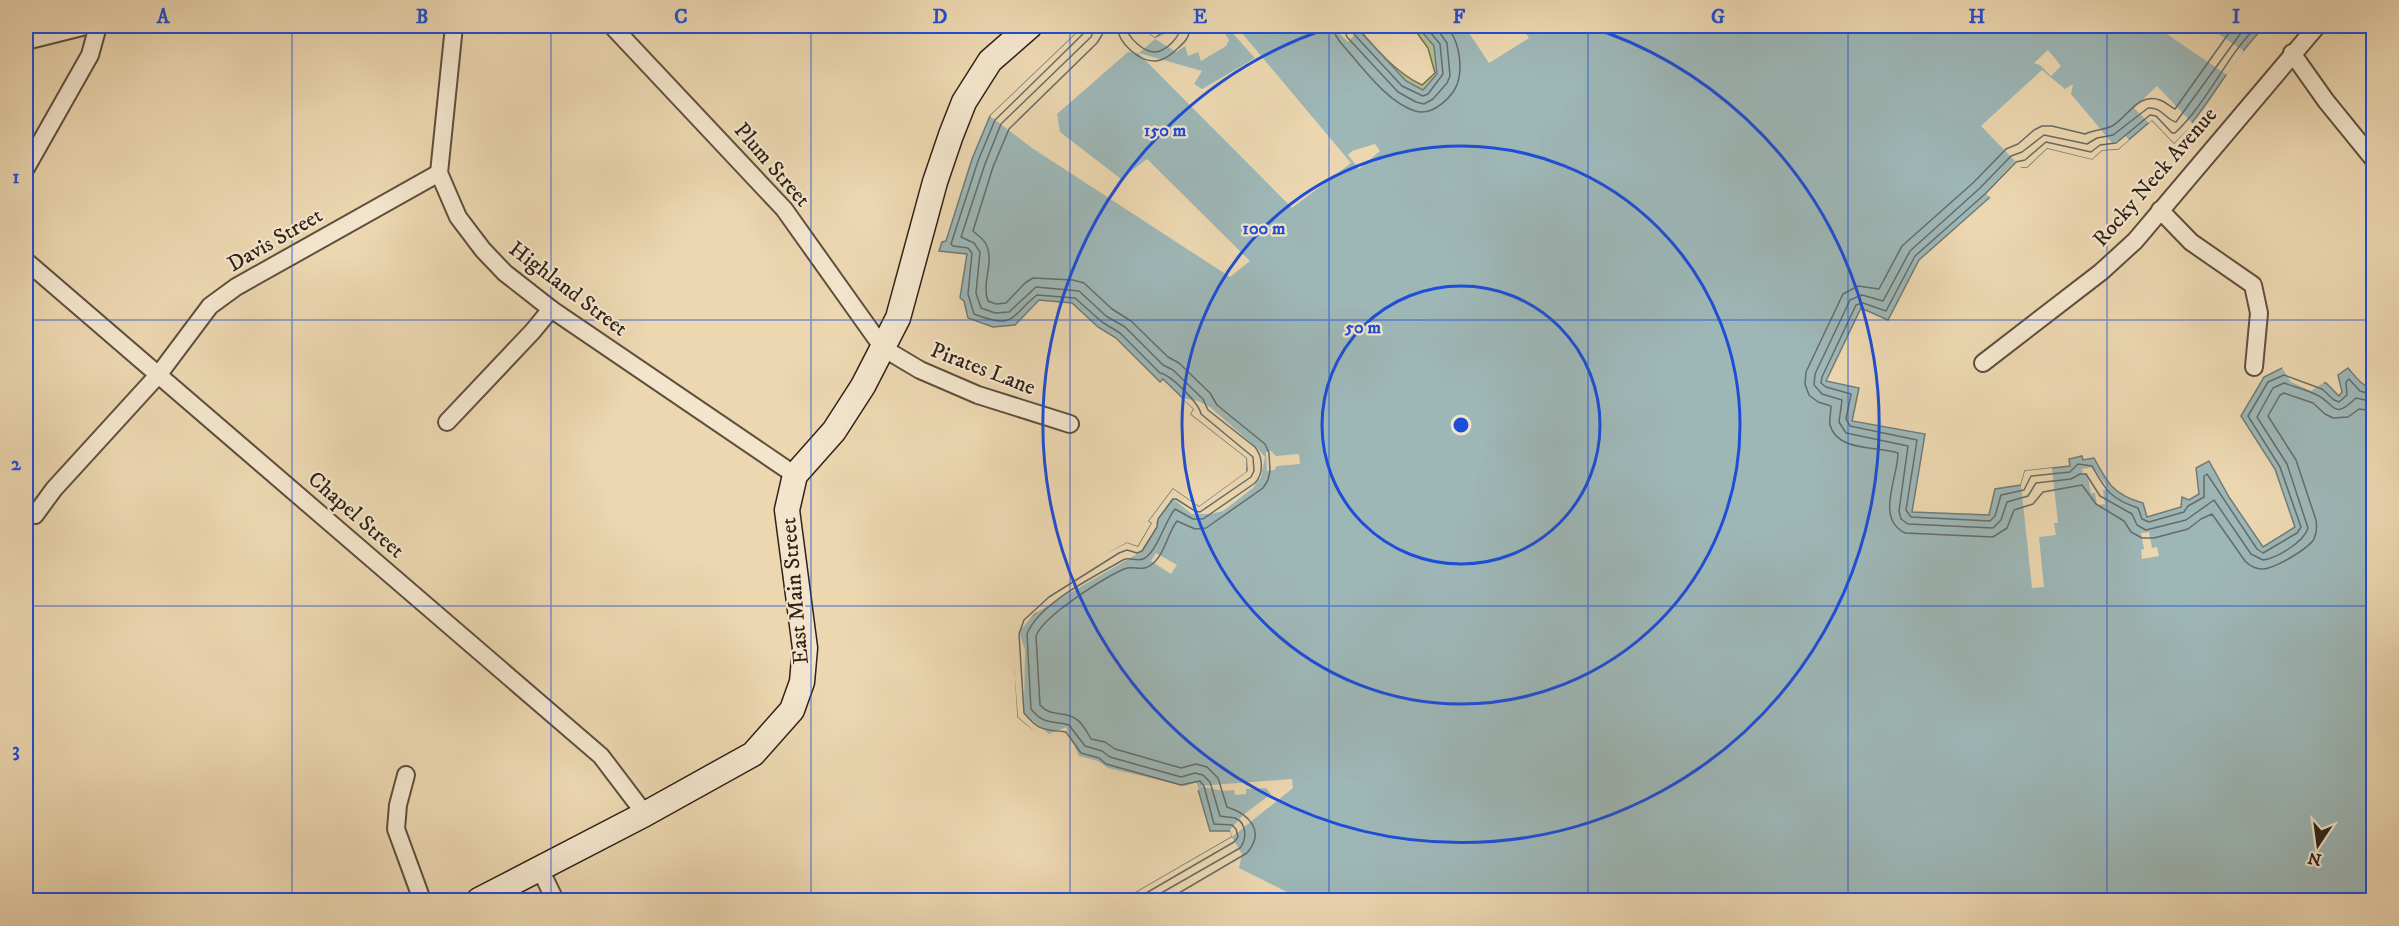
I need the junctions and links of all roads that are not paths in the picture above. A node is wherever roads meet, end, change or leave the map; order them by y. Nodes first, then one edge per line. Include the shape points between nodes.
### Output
1 (86, 26) edge
2 (98, 26) edge
3 (454, 26) edge
4 (612, 26) edge
5 (1030, 26) edge
6 (2317, 26) edge
7 (26, 41) edge
8 (2292, 53) junction
9 (2373, 159) edge
10 (26, 168) edge
11 (439, 173) junction
12 (2160, 210) junction
13 (26, 261) edge
14 (551, 309) junction
15 (883, 348) junction
16 (1983, 363) dead end
17 (2254, 367) dead end
18 (159, 374) junction
19 (447, 422) dead end
20 (1071, 424) dead end
21 (795, 475) junction
22 (35, 515) dead end
23 (406, 774) dead end
24 (645, 814) junction
25 (540, 869) junction
26 (422, 900) edge
27 (479, 900) edge
28 (555, 900) edge

1 - 7 street
2 - 10 street via 90,55
3 - 11 street, Highland Street
4 - 15 street, Plum Street via 783,208
5 - 15 main road, East Main Street via 990,61 964,102 935,182 898,318
6 - 8 street, Rocky Neck Avenue
8 - 9 street
8 - 12 street, Rocky Neck Avenue
11 - 14 street, Highland Street via 458,217 483,250
11 - 18 street, Davis Street via 236,287 210,306
12 - 16 street, Rocky Neck Avenue via 2135,241 2101,272
12 - 17 street via 2191,242 2253,285 2259,313
13 - 18 street, Chapel Street
14 - 19 street
14 - 21 street, Highland Street
15 - 20 street, Pirates Lane via 920,370 978,395
15 - 21 main road, East Main Street via 834,431
18 - 22 street, Davis Street
18 - 24 street, Chapel Street via 601,756
21 - 24 main road, East Main Street via 787,510 805,648 802,682 792,710 753,754
23 - 26 street via 396,829
24 - 25 main road, East Main Street
25 - 27 main road, East Main Street
25 - 28 street

